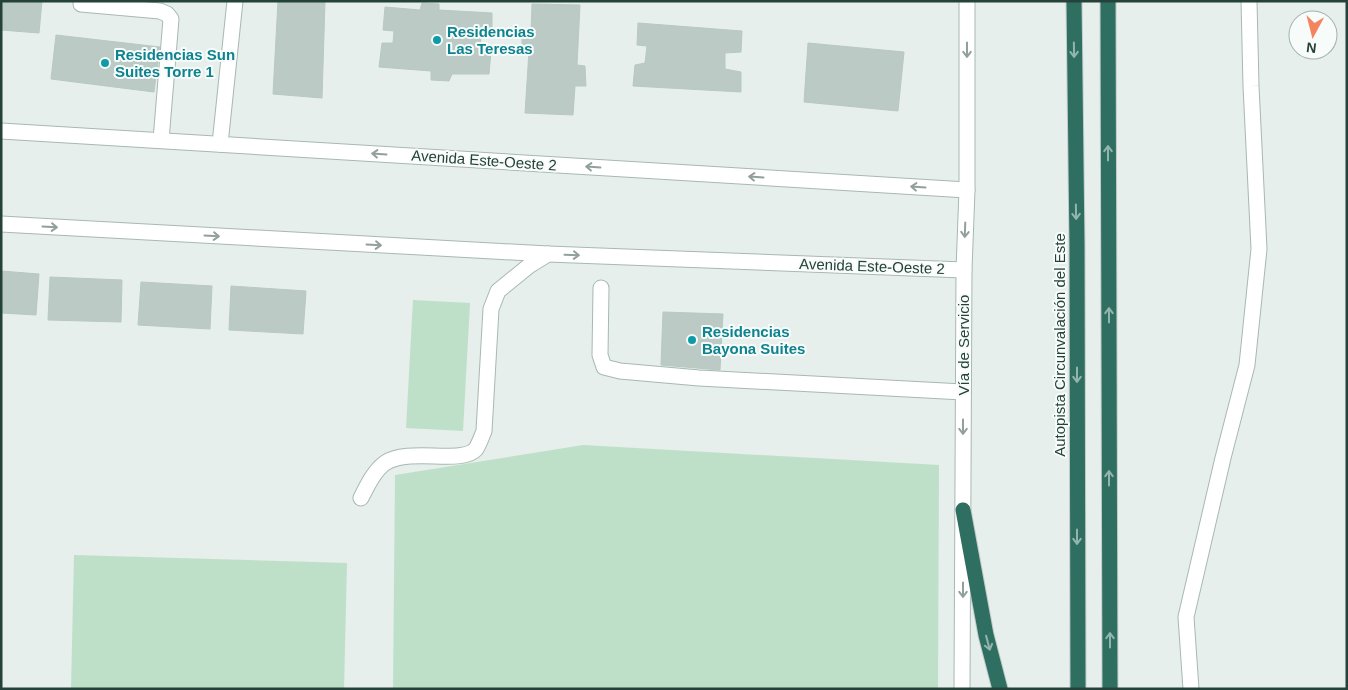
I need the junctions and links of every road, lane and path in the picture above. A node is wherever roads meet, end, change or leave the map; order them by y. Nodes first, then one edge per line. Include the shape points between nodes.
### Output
1 (235, 1) edge
2 (967, 1) edge
3 (1074, 1) edge
4 (1108, 1) edge
5 (1249, 1) edge
6 (80, 4) dead end
7 (1, 131) edge
8 (161, 140) junction
9 (220, 144) junction
10 (966, 190) junction
11 (1, 224) edge
12 (548, 254) junction
13 (964, 270) junction
14 (601, 288) dead end
15 (963, 392) junction
16 (361, 498) dead end
17 (963, 510) junction
18 (962, 689) edge
19 (1000, 689) edge
20 (1078, 689) edge
21 (1110, 689) edge
22 (1191, 689) edge

1 - 9 street
2 -> 10 street, Vía de Servicio
3 -> 20 highway, Autopista Circunvalación del Este
21 -> 4 highway
5 - 22 street via 1259,249 1247,365 1186,617
6 - 8 street via 160,12 170,19
7 - 8 street, Avenida Este-Oeste 2
8 - 9 street, Avenida Este-Oeste 2
10 -> 9 street, Avenida Este-Oeste 2
10 -> 13 street, Vía de Servicio
11 -> 12 street, Avenida Este-Oeste 2
12 -> 13 street, Avenida Este-Oeste 2
12 - 16 street via 498,291 491,309 484,431 476,449 460,456 423,454 386,463 374,475
13 - 15 street, Vía de Servicio
14 - 15 street via 600,355 604,367 698,378
15 -> 17 street, Vía de Servicio
17 -> 18 street, Vía de Servicio
17 -> 19 highway via 986,635

